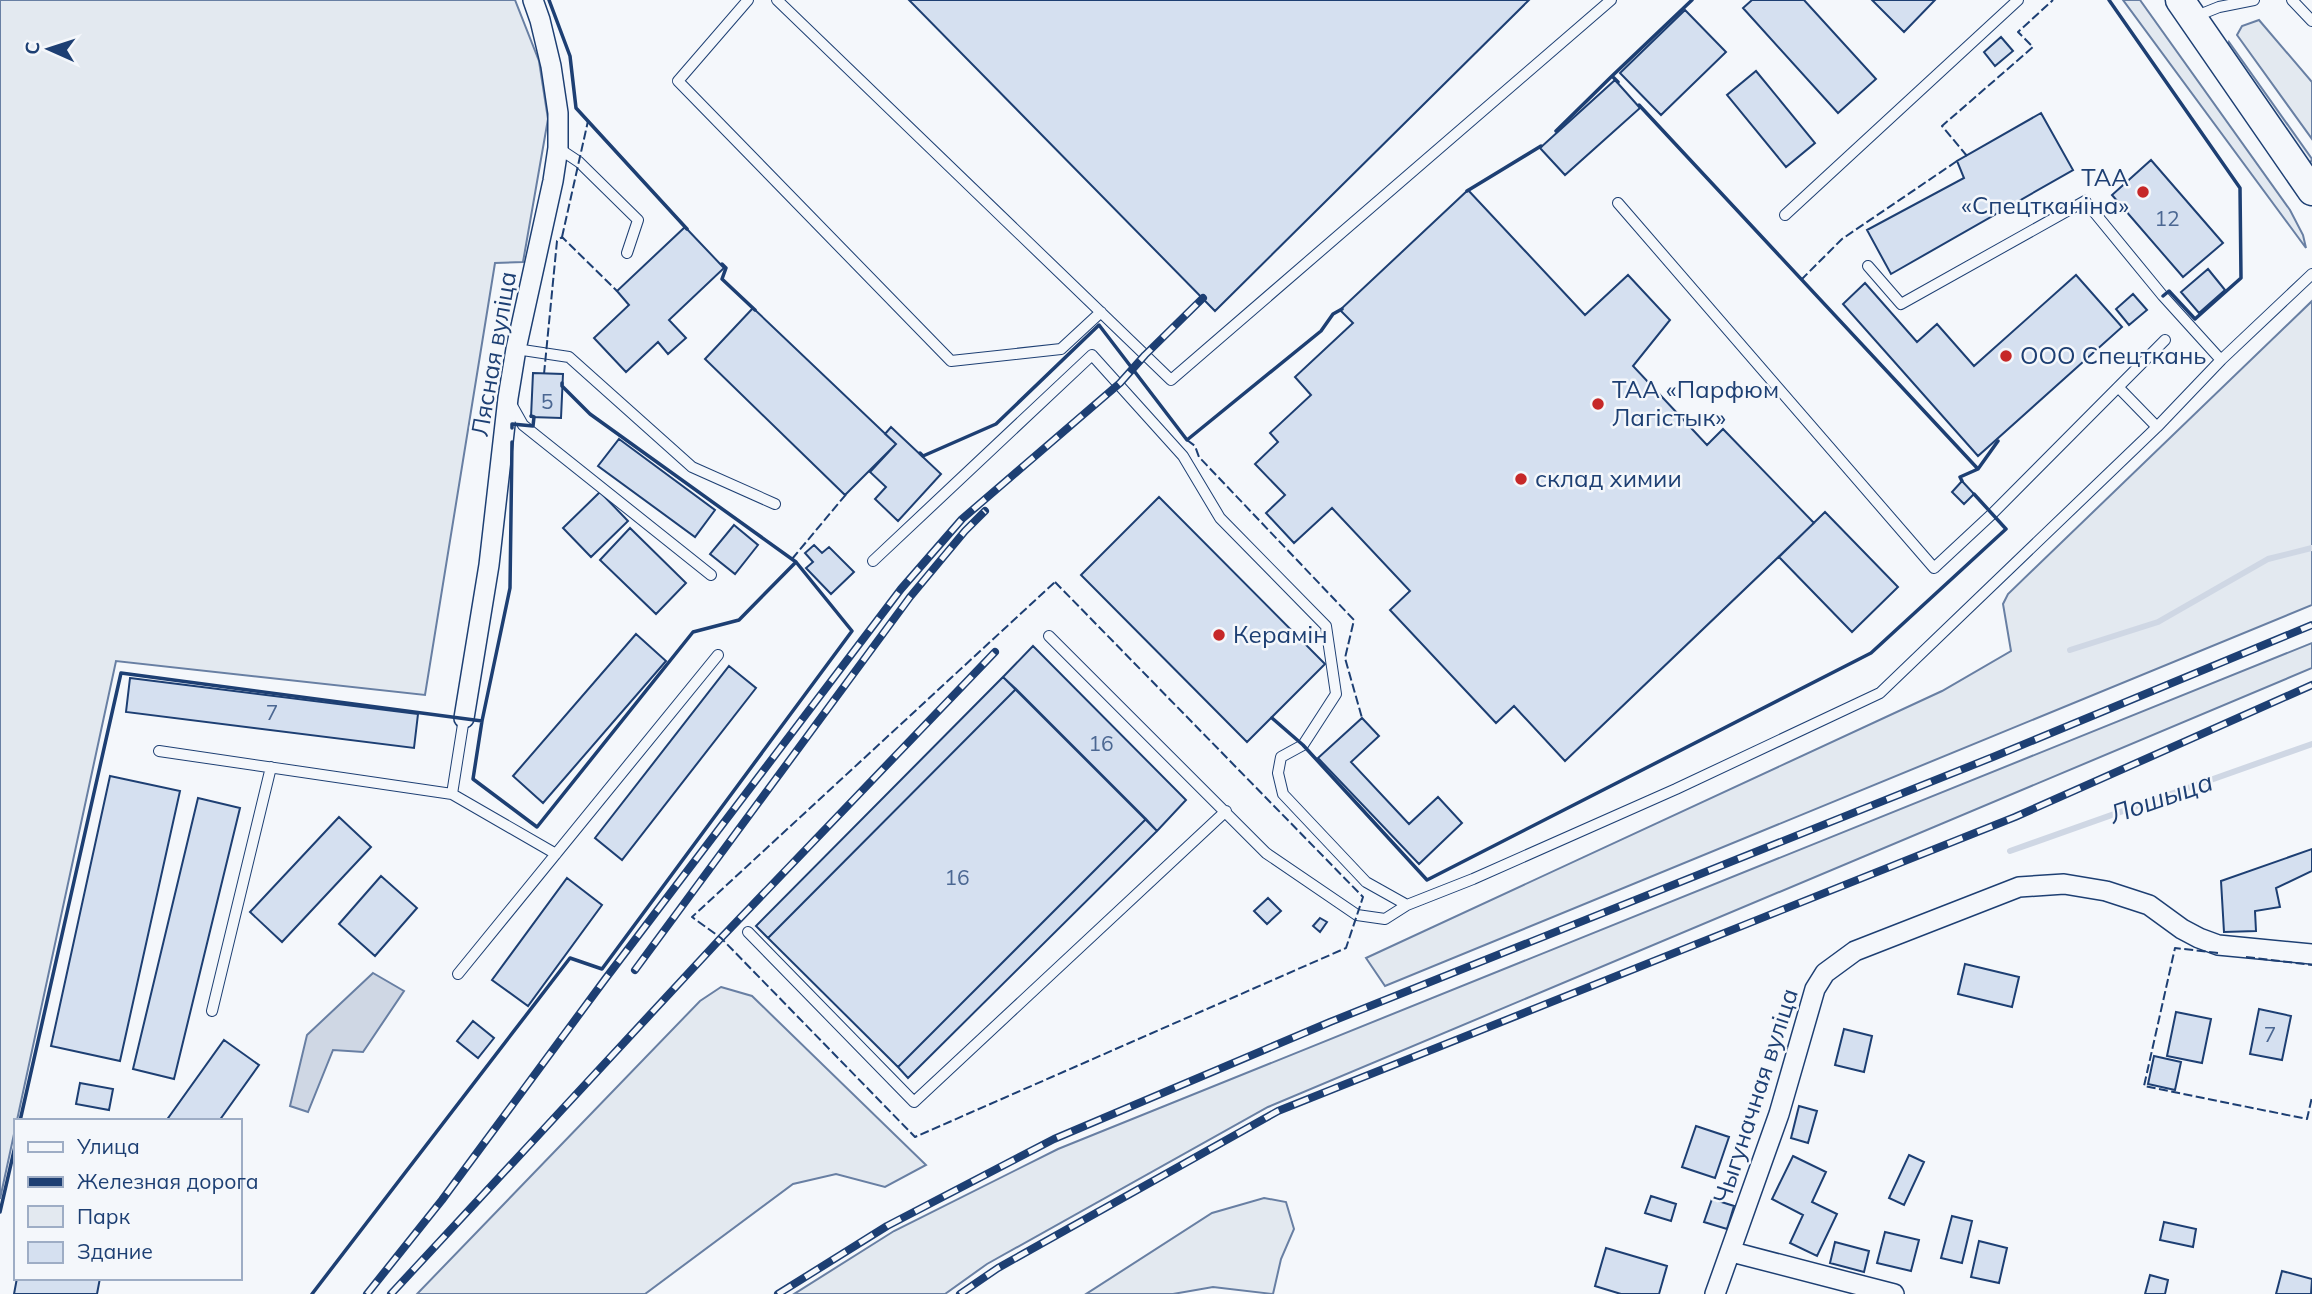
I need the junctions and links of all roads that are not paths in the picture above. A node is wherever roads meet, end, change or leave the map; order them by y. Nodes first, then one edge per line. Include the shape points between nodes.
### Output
1 (533, 0) edge
2 (748, 0) edge
3 (777, 0) edge
4 (1611, 0) edge
5 (2018, 0) edge
6 (2254, 0) edge
7 (2292, 0) edge
8 (2186, 9) edge
9 (2312, 20) edge
10 (558, 148) junction
11 (2312, 191) edge
12 (1618, 203) dead end
13 (1785, 215) dead end
14 (627, 253) dead end
15 (1868, 266) dead end
16 (2312, 274) edge
17 (1101, 313) junction
18 (2165, 340) dead end
19 (516, 349) junction
20 (2221, 360) junction
21 (2119, 388) junction
22 (508, 398) junction
23 (2157, 427) junction
24 (775, 504) dead end
25 (873, 561) dead end
26 (711, 575) dead end
27 (1049, 636) dead end
28 (718, 655) dead end
29 (464, 718) joint
30 (159, 751) dead end
31 (271, 767) junction
32 (452, 794) junction
33 (1226, 811) junction
34 (556, 854) junction
35 (1407, 905) junction
36 (748, 932) dead end
37 (2312, 954) edge
38 (458, 974) dead end
39 (212, 1010) dead end
40 (1732, 1252) junction
41 (1715, 1294) edge
42 (1894, 1294) edge

1 - 10 street, Лясная вуліца via 553,78
2 - 17 lane via 678,81 951,360 1061,349
3 - 17 lane
4 - 17 lane via 1171,380
5 - 13 lane
6 - 8 lane
7 - 9 lane
8 - 11 street
10 - 14 lane via 579,162 638,220
10 - 19 street, Лясная вуліца
12 - 21 lane via 1934,568
15 - 20 lane via 1901,304 2085,201
16 - 20 lane
18 - 21 lane
19 - 22 street, Лясная вуліца
19 - 24 lane via 569,357 692,467
20 - 23 lane
21 - 23 lane
22 - 26 lane via 523,425
22 - 29 street, Лясная вуліца via 489,565
23 - 35 lane via 1880,693 1676,789
25 - 35 lane via 1092,355 1183,456 1220,518 1326,626 1336,694 1303,745 1281,757 1278,773 1283,793 1366,882
27 - 33 lane
28 - 34 lane
29 - 32 lane
30 - 31 lane
31 - 32 lane
31 - 39 lane
32 - 34 lane
33 - 35 lane via 1266,853 1357,915 1385,919
33 - 36 lane via 914,1102
34 - 38 lane
37 - 40 street, Чыгуначная вуліца via 2218,945 2199,939 2149,905 2064,884 2019,887 1855,951 1825,973 1815,989
40 - 41 street, Чыгуначная вуліца
40 - 42 street

